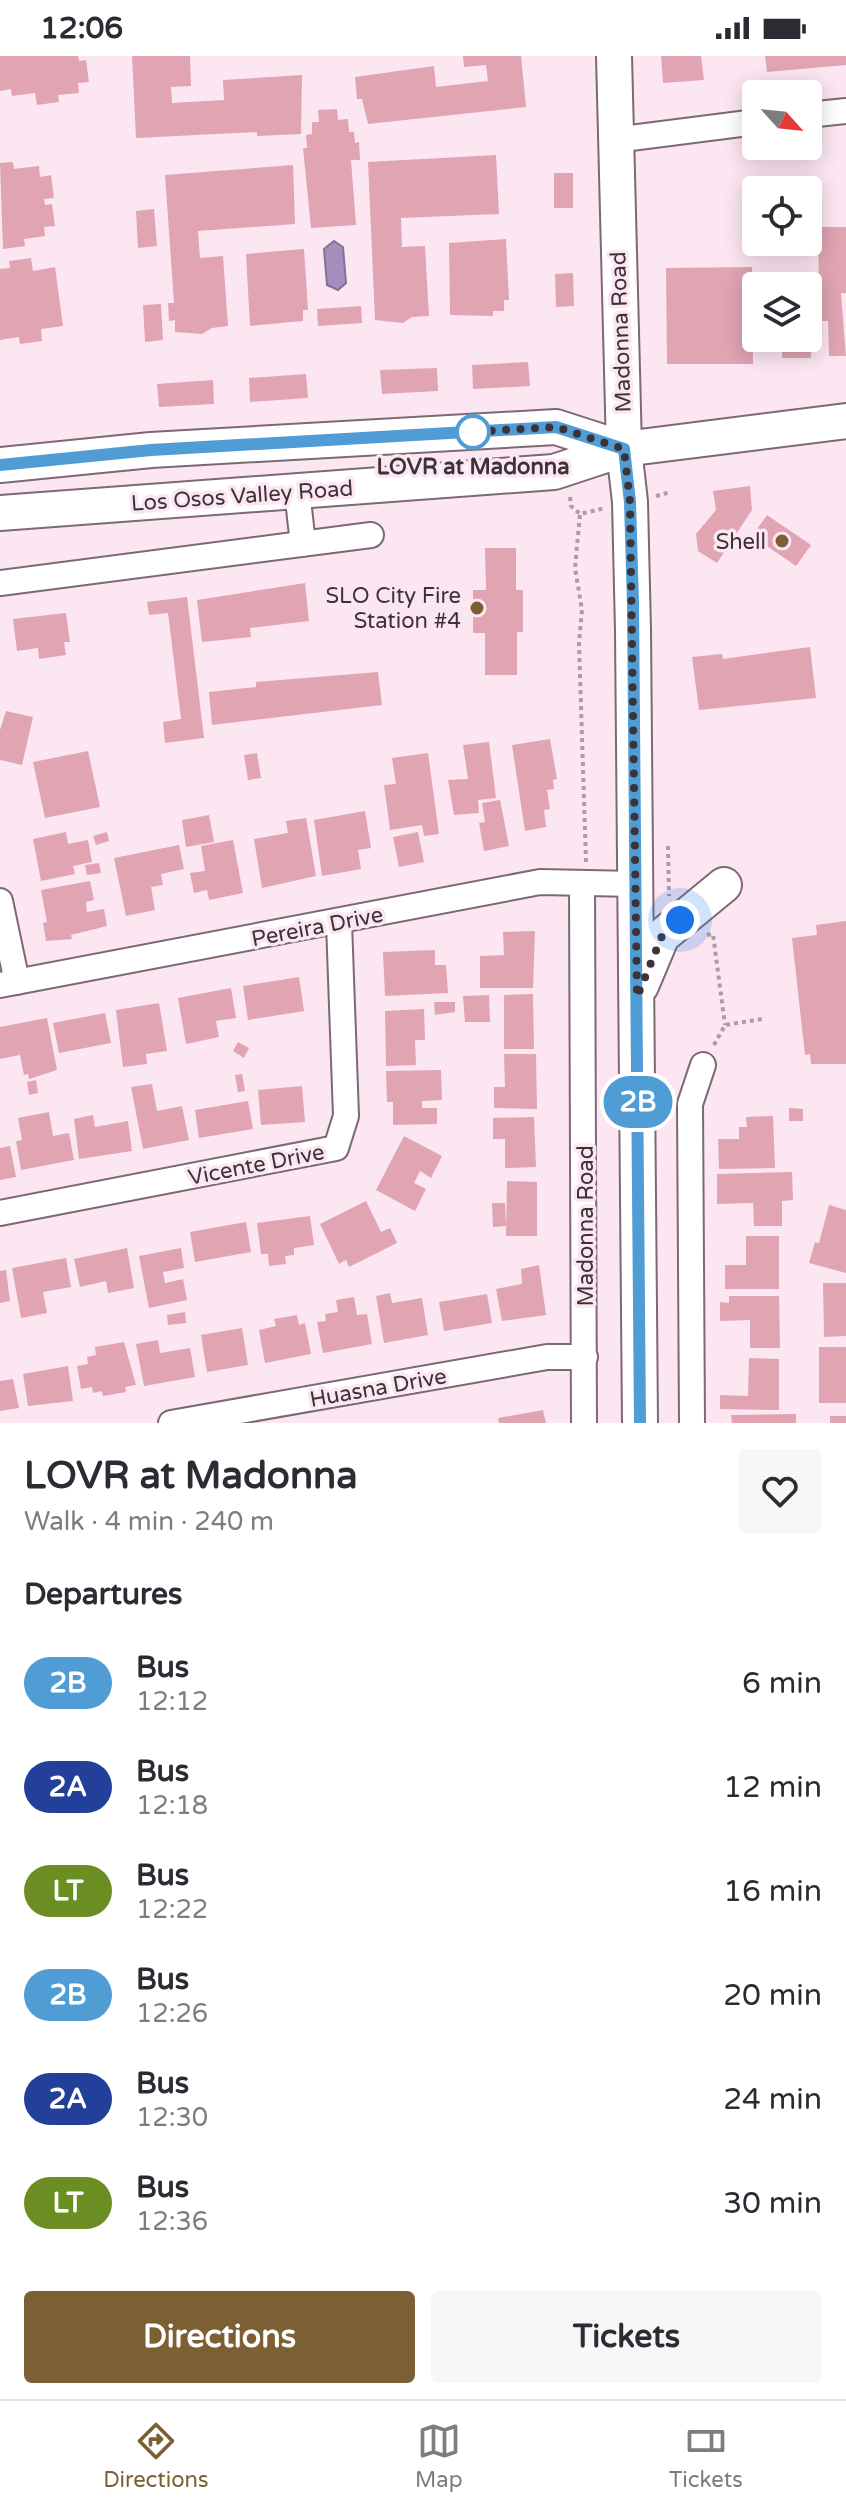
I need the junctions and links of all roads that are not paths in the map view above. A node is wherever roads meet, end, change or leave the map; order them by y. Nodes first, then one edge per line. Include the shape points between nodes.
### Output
1 (614, 56) edge
2 (846, 111) edge
3 (822, 114) edge
4 (742, 124) edge
5 (615, 140) junction
6 (846, 421) edge
7 (624, 449) junction
8 (0, 465) edge
9 (297, 491) junction
10 (0, 513) edge
11 (371, 535) dead end
12 (303, 544) junction
13 (0, 583) edge
14 (582, 884) junction
15 (635, 884) junction
16 (724, 885) dead end
17 (0, 901) edge
18 (339, 923) junction
19 (8, 983) edge
20 (637, 997) junction
21 (703, 1065) road end
22 (0, 1213) edge
23 (585, 1357) junction
24 (171, 1423) edge
25 (584, 1423) edge
26 (640, 1423) edge
27 (692, 1423) edge

1 - 5 main road, Madonna Road
2 - 3 street
4 - 5 street
5 - 7 main road, Madonna Road
6 - 7 main road, Los Osos Valley Road
7 - 8 main road, Los Osos Valley Road via 556,427 151,450
7 - 9 main road, Los Osos Valley Road via 554,472
7 - 15 main road, Madonna Road via 631,516
9 - 10 main road, Los Osos Valley Road
9 - 12 street
11 - 12 street
12 - 13 street
14 - 15 street, Pereira Drive
14 - 18 street, Pereira Drive via 540,882
14 - 23 street, Madonna Road
15 - 20 main road, Madonna Road
16 - 20 main road via 662,936
17 - 19 street
18 - 19 street, Pereira Drive
18 - 22 street, Vicente Drive via 346,1116 336,1148
20 - 26 main road, Madonna Road
21 - 27 street via 690,1104
23 - 24 street, Huasna Drive via 547,1357
23 - 25 street, Madonna Road

